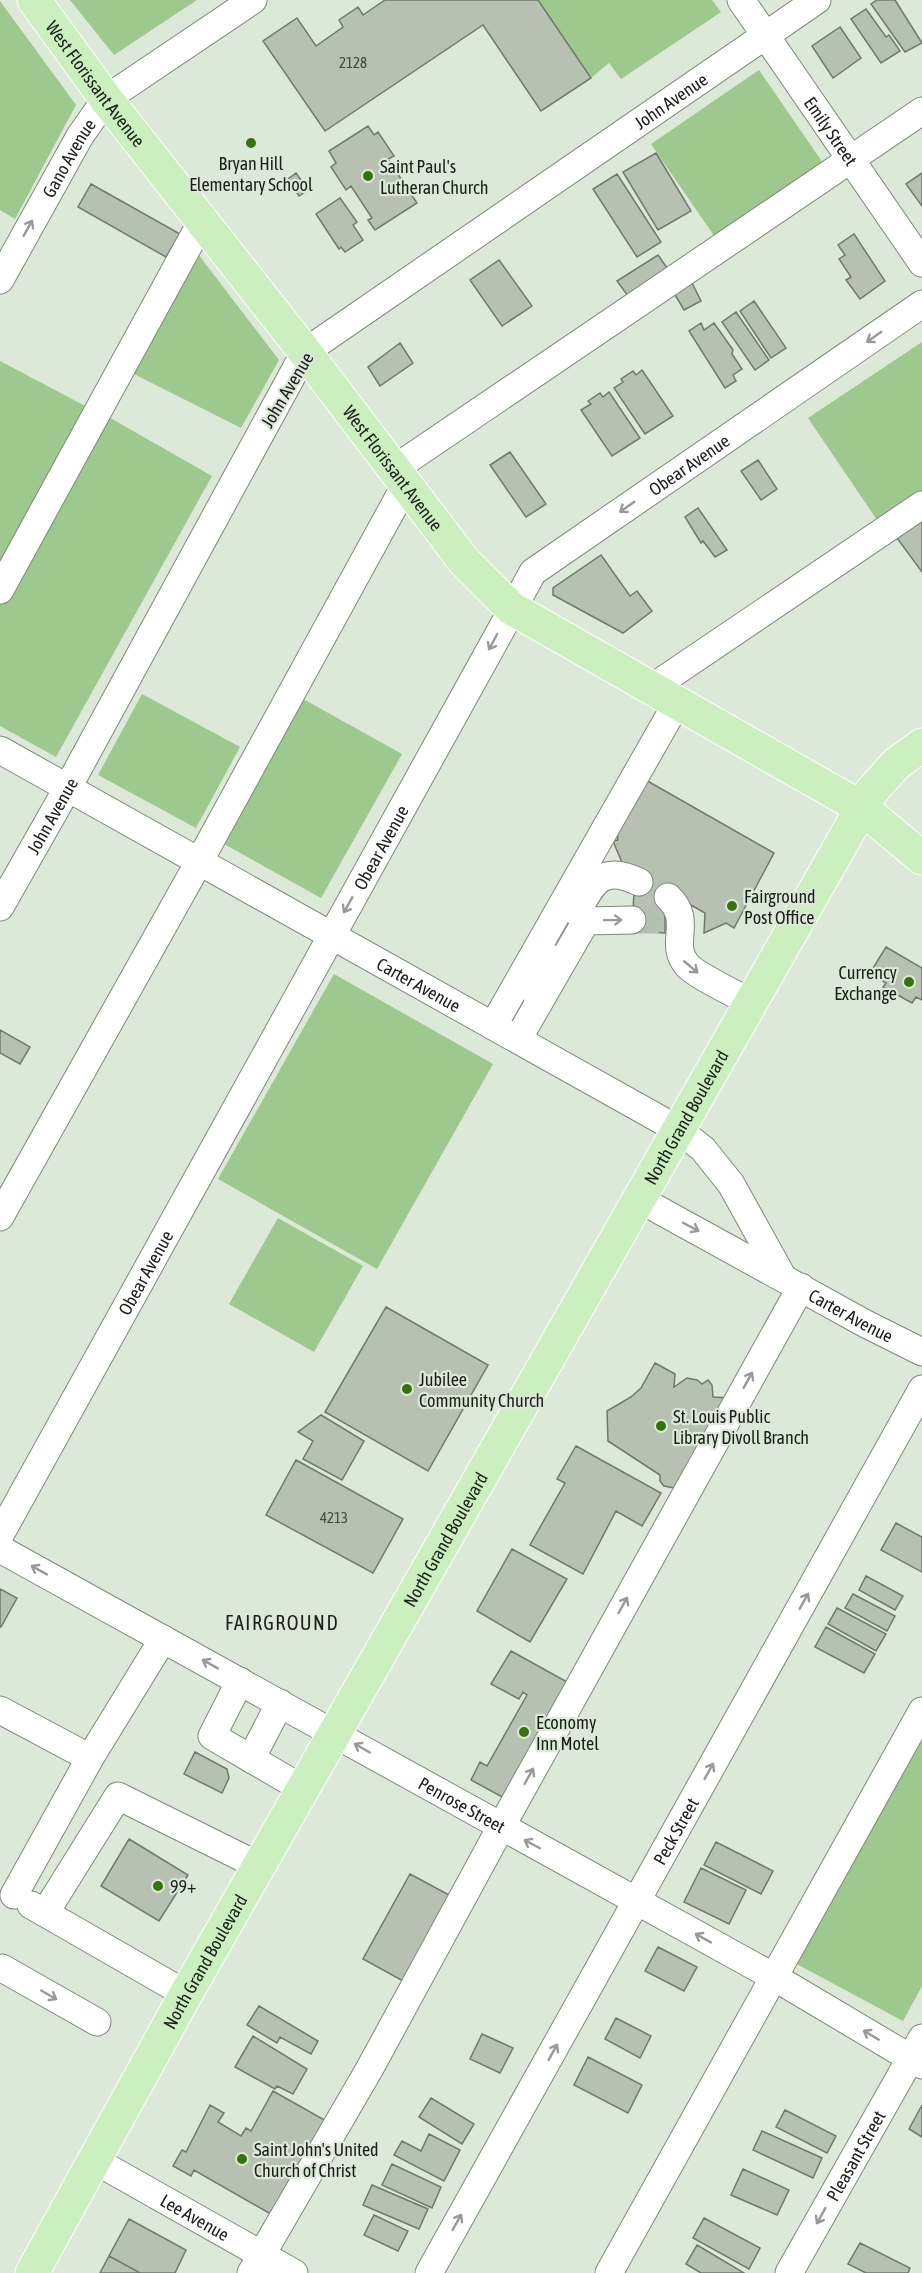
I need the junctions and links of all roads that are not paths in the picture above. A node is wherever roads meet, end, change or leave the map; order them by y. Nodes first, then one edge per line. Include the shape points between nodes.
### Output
1 (34, 0) edge
2 (253, 0) edge
3 (741, 0) edge
4 (818, 0) edge
5 (765, 36) junction
6 (106, 99) junction
7 (922, 111) edge
8 (851, 160) junction
9 (202, 221) junction
10 (922, 263) edge
11 (0, 280) edge
12 (922, 304) edge
13 (305, 352) junction
14 (400, 476) junction
15 (922, 505) edge
16 (0, 590) edge
17 (511, 608) junction
18 (666, 694) junction
19 (922, 745) edge
20 (0, 750) edge
21 (67, 789) junction
22 (862, 808) junction
23 (922, 858) edge
24 (199, 862) junction
25 (639, 882) dead end
26 (0, 907) edge
27 (671, 914) dead end
28 (632, 920) tunnel mouth
29 (332, 936) junction
30 (751, 1003) junction
31 (538, 1004) junction
32 (493, 1026) junction
33 (518, 1039) junction
34 (679, 1130) junction
35 (639, 1199) junction
36 (0, 1217) edge
37 (791, 1282) junction
38 (922, 1352) edge
39 (922, 1389) edge
40 (0, 1535) edge
41 (0, 1549) edge
42 (163, 1638) junction
43 (240, 1681) junction
44 (280, 1703) junction
45 (0, 1710) edge
46 (922, 1711) edge
47 (335, 1733) junction
48 (90, 1758) junction
49 (251, 1759) junction
50 (303, 1789) junction
51 (501, 1827) junction
52 (259, 1866) junction
53 (7, 1891) edge
54 (637, 1901) junction
55 (45, 1913) junction
56 (2, 1968) edge
57 (774, 1977) junction
58 (186, 1994) junction
59 (97, 2022) dead end
60 (918, 2053) edge
61 (94, 2160) junction
62 (257, 2264) edge
63 (32, 2273) edge
64 (294, 2273) edge
65 (429, 2273) edge
66 (609, 2273) edge
67 (789, 2273) edge

1 - 6 main road, West Florissant Avenue
2 - 6 street, Gano Avenue
3 - 5 street, Emily Street
4 - 5 street, John Avenue
5 - 8 street, Emily Street
5 - 13 street, John Avenue
6 - 9 main road, West Florissant Avenue
11 -> 6 street, Gano Avenue via 80,136
7 - 8 street
8 - 10 street, Emily Street
8 - 14 street
9 - 13 main road, West Florissant Avenue
9 - 16 street
12 -> 17 street, Obear Avenue via 532,572
13 - 14 main road, West Florissant Avenue
13 - 21 street, John Avenue
14 - 17 main road, West Florissant Avenue via 464,561
14 - 24 street
15 - 18 street
17 - 18 main road, West Florissant Avenue
17 -> 29 street, Obear Avenue
18 - 22 main road, West Florissant Avenue
18 - 32 street
19 - 22 main road, North Grand Boulevard via 882,778
20 - 21 street, Carter Avenue
21 - 24 street, Carter Avenue
21 - 26 street, John Avenue
22 - 23 main road, West Florissant Avenue
22 - 30 main road, North Grand Boulevard
24 - 29 street, Carter Avenue
24 - 36 street
25 - 31 street via 623,874 592,884 537,980
27 -> 30 street via 679,951 688,967
31 -> 28 street via 586,921
29 - 32 street, Carter Avenue
29 - 40 street, Obear Avenue
30 - 34 main road, North Grand Boulevard
31 - 33 street
32 - 33 street, Carter Avenue
33 - 34 street, Carter Avenue
34 - 35 main road, North Grand Boulevard
34 - 37 street, Carter Avenue via 703,1149 731,1184
35 -> 37 street, Carter Avenue
35 - 47 main road, North Grand Boulevard
37 - 38 street, Carter Avenue
51 -> 37 street
54 -> 39 street, Peck Street
42 -> 41 street, Penrose Street
43 -> 42 street, Penrose Street
42 - 48 street
43 - 44 street, Penrose Street
43 - 49 street via 212,1737
44 - 47 street, Penrose Street
44 - 49 street
45 - 48 street
46 - 57 street
47 - 50 main road, North Grand Boulevard
51 -> 47 street, Penrose Street
48 - 53 street
49 - 50 street
50 - 52 main road, North Grand Boulevard
54 -> 51 street, Penrose Street
51 - 62 street via 370,2068
52 - 55 street via 118,1796
52 - 58 main road, North Grand Boulevard
53 - 55 street
57 -> 54 street, Penrose Street
65 -> 54 street, Peck Street
55 - 58 street
56 -> 59 street
60 -> 57 street, Penrose Street
57 - 66 street
58 - 61 main road, North Grand Boulevard
60 -> 67 street, Pleasant Street
61 - 62 street, Lee Avenue
61 - 63 main road, North Grand Boulevard
62 - 64 street, Lee Avenue

